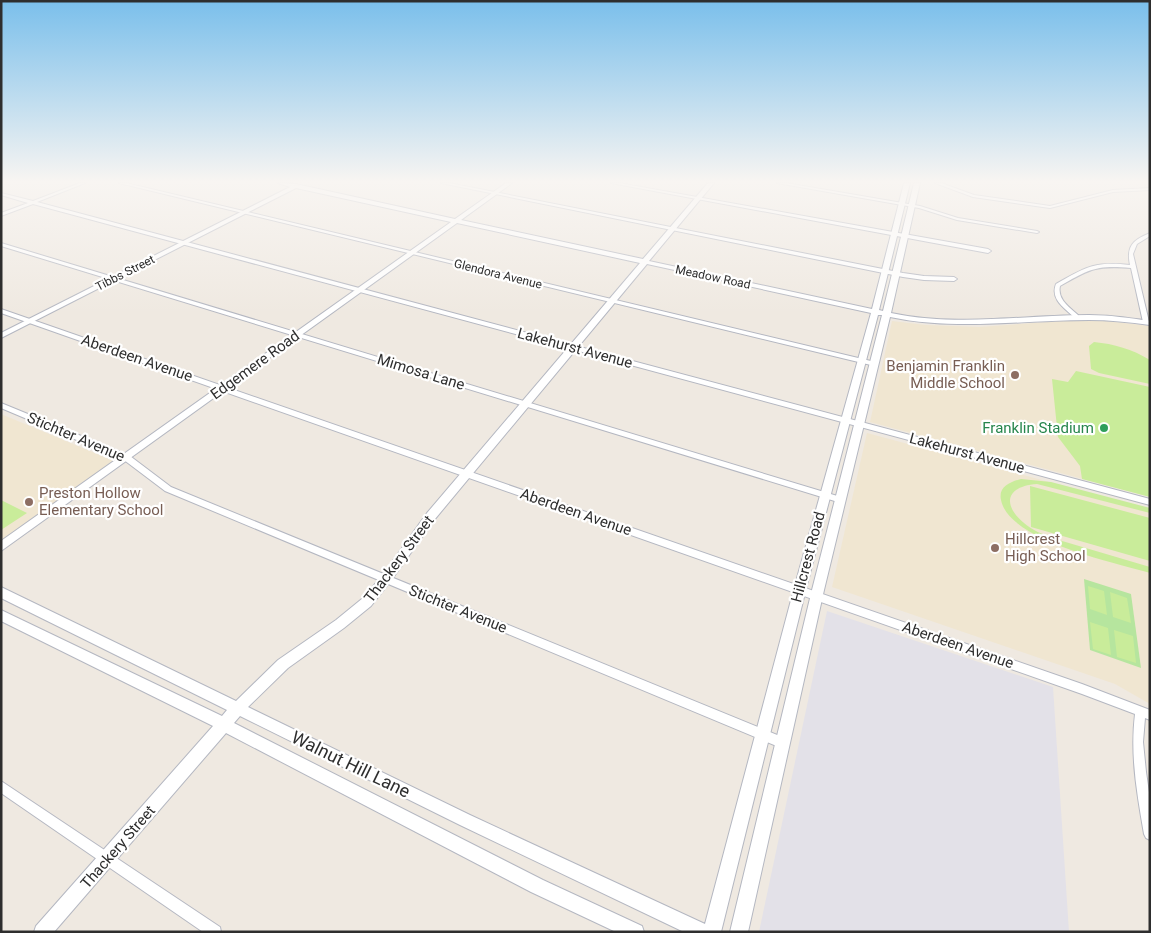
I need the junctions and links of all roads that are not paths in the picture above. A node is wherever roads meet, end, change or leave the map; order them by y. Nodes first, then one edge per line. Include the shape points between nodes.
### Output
1 (123, 227) edge
2 (216, 227) edge
3 (300, 227) edge
4 (447, 227) edge
5 (481, 227) edge
6 (660, 227) edge
7 (674, 227) edge
8 (854, 227) edge
9 (897, 227) edge
10 (907, 227) edge
11 (1003, 227) edge
12 (672, 229) junction
13 (1037, 232) dead end
14 (895, 234) junction
15 (1150, 234) edge
16 (905, 236) junction
17 (184, 243) junction
18 (1, 244) edge
19 (988, 251) dead end
20 (411, 253) junction
21 (645, 262) junction
22 (1132, 267) junction
23 (891, 273) junction
24 (113, 278) junction
25 (954, 280) dead end
26 (359, 290) junction
27 (612, 301) junction
28 (1, 311) edge
29 (875, 312) junction
30 (887, 315) junction
31 (1076, 316) junction
32 (31, 321) junction
33 (1148, 322) edge
34 (297, 334) junction
35 (1, 336) edge
36 (573, 348) junction
37 (862, 361) junction
38 (875, 364) junction
39 (223, 388) junction
40 (525, 404) junction
41 (1, 405) edge
42 (846, 421) junction
43 (860, 425) junction
44 (127, 458) junction
45 (466, 474) junction
46 (824, 496) junction
47 (841, 500) junction
48 (1150, 502) edge
49 (1, 547) edge
50 (386, 579) junction
51 (799, 590) junction
52 (1, 592) edge
53 (817, 597) junction
54 (1, 615) edge
55 (239, 708) junction
56 (1145, 713) edge
57 (225, 725) junction
58 (763, 735) junction
59 (783, 743) junction
60 (1, 786) edge
61 (1150, 834) edge
62 (108, 859) junction
63 (42, 932) edge
64 (215, 932) edge
65 (636, 932) edge
66 (703, 932) edge
67 (712, 932) edge
68 (739, 932) edge

1 - 17 street, Lakehurst Avenue
2 - 17 street, Tibbs Street
3 - 20 street, Glendora Avenue
4 - 20 street, Edgemere Road
5 - 21 street, Meadow Road
6 - 12 street
7 - 12 street, Thackery Street
8 - 14 street
9 - 14 street, Hillcrest Road
10 - 16 street, Hillcrest Road
11 - 13 street
12 - 21 street, Thackery Street
12 - 23 street
14 - 16 street
14 - 23 street, Hillcrest Road
15 - 22 street via 1130,250
16 - 19 street
16 - 23 street, Hillcrest Road
17 - 24 street, Tibbs Street
17 - 26 street, Lakehurst Avenue
18 - 24 street, Mimosa Lane
20 - 26 street, Edgemere Road
20 - 27 street, Glendora Avenue
21 - 27 street, Thackery Street
21 - 29 street, Meadow Road
22 - 31 street via 1090,266 1058,285 1056,293 1059,300
22 - 33 street
23 - 25 street
23 - 29 street, Hillcrest Road
23 - 30 street, Hillcrest Road
24 - 32 street, Tibbs Street
24 - 34 street, Mimosa Lane
26 - 34 street, Edgemere Road
26 - 36 street, Lakehurst Avenue
27 - 36 street, Thackery Street
27 - 37 street, Glendora Avenue
28 - 32 street, Aberdeen Avenue
29 - 30 street, Meadow Road
29 - 37 street, Hillcrest Road
30 - 31 street, Meadow Road via 970,324
30 - 38 street, Hillcrest Road
31 - 33 street, Meadow Road
32 - 35 street, Tibbs Street
32 - 39 street, Aberdeen Avenue
34 - 39 street, Edgemere Road
34 - 40 street, Mimosa Lane
36 - 40 street, Thackery Street
36 - 42 street, Lakehurst Avenue
37 - 38 street, Glendora Avenue
37 - 42 street, Hillcrest Road
38 - 43 street, Hillcrest Road
39 - 44 street, Edgemere Road
39 - 45 street, Aberdeen Avenue
40 - 45 street, Thackery Street
40 - 46 street, Mimosa Lane
41 - 44 street, Stichter Avenue
42 - 43 street, Lakehurst Avenue
42 - 46 street, Hillcrest Road
43 - 47 street, Hillcrest Road
43 - 48 street, Lakehurst Avenue
44 - 49 street, Edgemere Road
44 - 50 street, Stichter Avenue via 168,489
45 - 50 street, Thackery Street via 418,532
45 - 51 street, Aberdeen Avenue
46 - 47 street, Mimosa Lane
46 - 51 street, Hillcrest Road
47 - 53 street, Hillcrest Road
50 - 55 street, Thackery Street via 357,612 283,664
50 - 58 street, Stichter Avenue
51 - 53 street, Aberdeen Avenue
51 - 58 street, Hillcrest Road
52 - 55 street, Walnut Hill Lane
53 - 56 street, Aberdeen Avenue via 1082,688
53 - 59 street, Hillcrest Road
54 - 57 street, Walnut Hill Lane
55 - 57 street, Thackery Street
55 - 66 street, Walnut Hill Lane via 465,820
56 - 61 street via 1137,734 1138,760
57 - 62 street, Thackery Street
57 - 65 street, Walnut Hill Lane via 528,881
58 - 59 street, Stichter Avenue
58 - 67 street, Hillcrest Road
59 - 68 street, Hillcrest Road
60 - 62 street
62 - 63 street, Thackery Street
62 - 64 street

